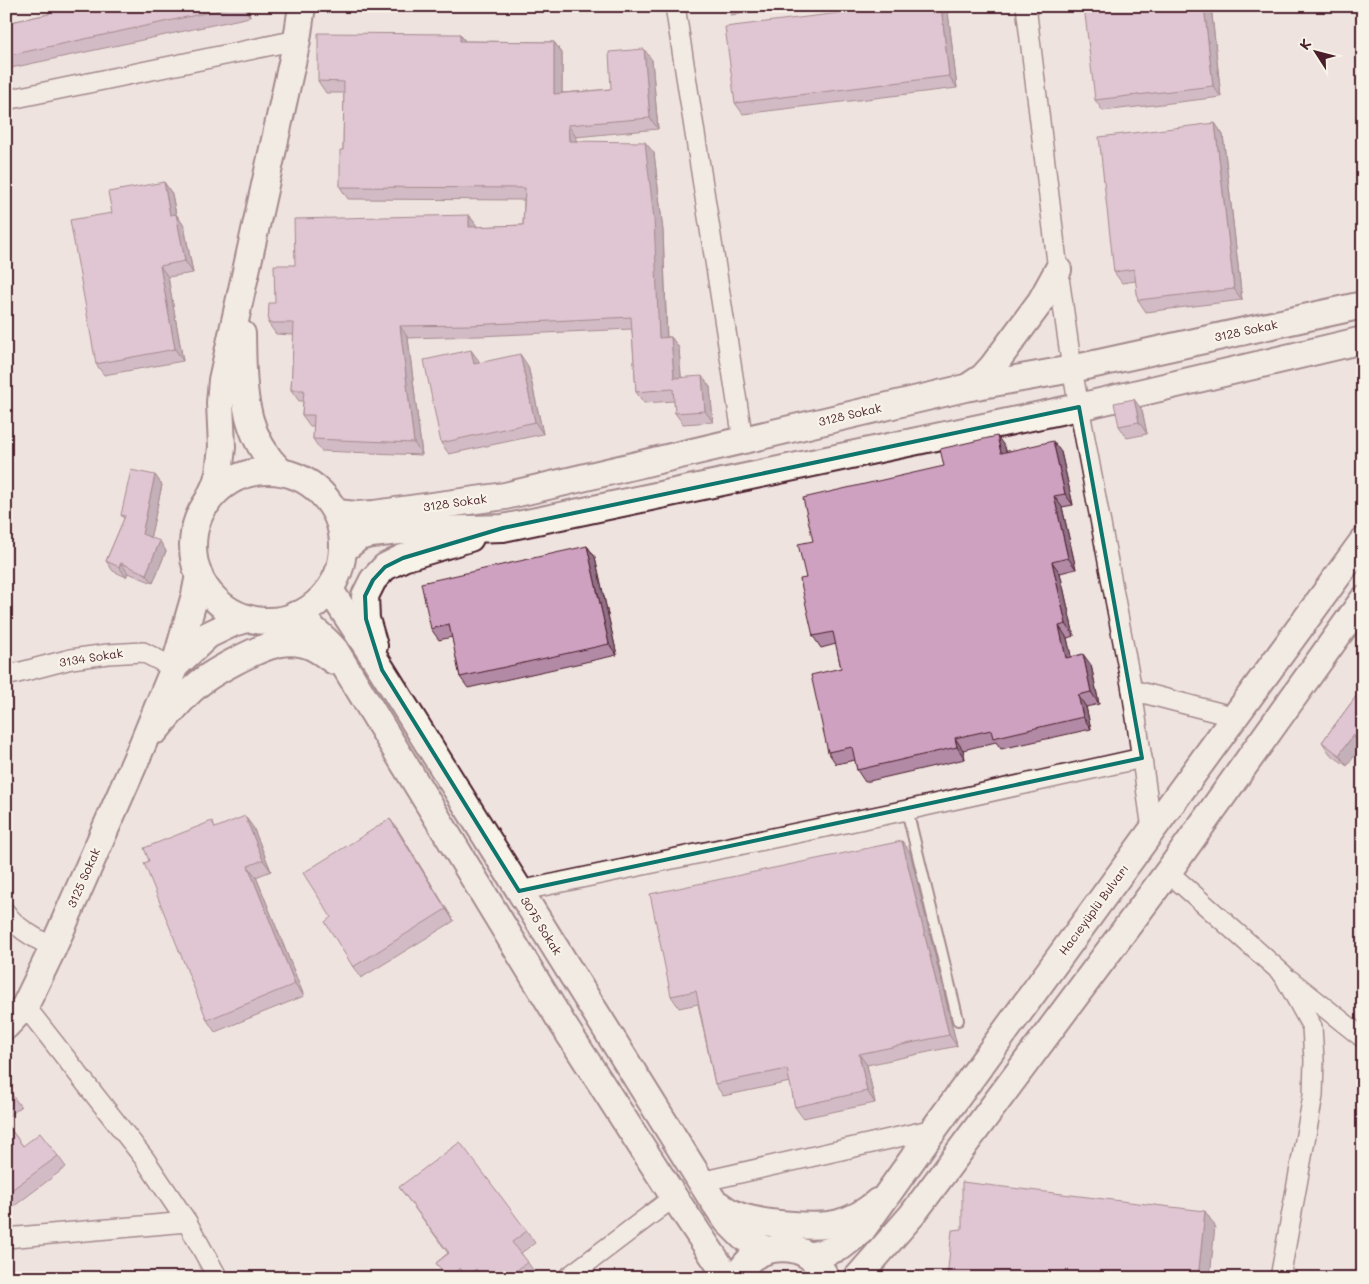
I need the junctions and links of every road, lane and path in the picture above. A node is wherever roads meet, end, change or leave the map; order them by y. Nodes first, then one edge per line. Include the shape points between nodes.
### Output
1 (302, 6) edge
2 (675, 6) edge
3 (1026, 6) edge
4 (297, 40) junction
5 (6, 100) edge
6 (1058, 270) junction
7 (242, 293) junction
8 (1363, 305) edge
9 (1363, 340) edge
10 (1072, 369) junction
11 (965, 388) junction
12 (1078, 407) junction
13 (743, 440) junction
14 (280, 471) junction
15 (751, 475) junction
16 (207, 503) junction
17 (337, 513) junction
18 (503, 528) junction
19 (1363, 541) edge
20 (343, 550) junction
21 (198, 575) junction
22 (330, 590) junction
23 (1363, 600) edge
24 (295, 615) junction
25 (247, 618) junction
26 (174, 668) junction
27 (345, 668) junction
28 (382, 670) junction
29 (6, 676) edge
30 (1132, 690) junction
31 (1234, 717) junction
32 (141, 748) junction
33 (1142, 758) junction
34 (907, 810) junction
35 (1152, 829) junction
36 (1168, 872) junction
37 (519, 891) junction
38 (6, 913) edge
39 (53, 948) junction
40 (1283, 974) junction
41 (25, 1006) junction
42 (958, 1020) dead end
43 (6, 1026) edge
44 (1363, 1038) edge
45 (934, 1129) junction
46 (891, 1188) junction
47 (706, 1190) junction
48 (674, 1197) junction
49 (912, 1215) junction
50 (187, 1222) junction
51 (6, 1238) edge
52 (766, 1250) junction
53 (809, 1256) junction
54 (218, 1278) edge
55 (567, 1278) edge
56 (728, 1278) edge
57 (736, 1278) edge
58 (826, 1278) edge
59 (857, 1278) edge
60 (876, 1278) edge
61 (1280, 1278) edge

1 - 4 street
2 - 13 street
3 - 6 street
4 - 5 street
4 - 7 street
6 - 10 street
6 - 11 street via 1041,301 993,366
7 - 14 street via 246,405 258,441
7 - 16 street via 222,380 219,474
8 - 10 street, 3128 Sokak
9 - 12 street, 3128 Sokak
10 - 11 street, 3128 Sokak
10 - 12 street
11 - 13 street, 3128 Sokak
12 - 15 street, 3128 Sokak
12 - 30 street
13 - 15 street
13 - 17 street, 3128 Sokak via 505,496 374,514
14 - 16 street via 244,475 223,486
14 - 17 street via 312,485
15 - 18 street, 3128 Sokak
16 - 21 street via 196,524 193,550
17 - 20 street
18 - 20 street, 3128 Sokak via 371,534 359,537
18 - 28 street, 3128 Sokak via 403,558 385,568 373,580 365,596 366,619
19 - 31 street, Hacıeyüplü Bulvarı
20 - 22 street via 339,572
21 - 25 street via 212,597 232,612
21 - 26 street, 3125 Sokak
22 - 24 street via 306,611
22 - 28 street, 3075 Sokak
23 - 36 street
24 - 25 street via 282,620
24 - 27 street via 324,637
25 - 26 street, 3125 Sokak via 208,635
26 - 29 street, 3134 Sokak via 143,652 71,659
26 - 32 street, 3125 Sokak
27 - 32 street, 3125 Sokak via 317,649 303,644 277,644 265,648 195,686
27 - 48 street via 562,1023
28 - 37 street, 3075 Sokak
30 - 31 street
30 - 33 street
31 - 35 street, Hacıeyüplü Bulvarı
32 - 39 street, 3125 Sokak
33 - 34 street
33 - 35 street
34 - 37 street
34 - 42 lane
35 - 36 street
35 - 45 street, Hacıeyüplü Bulvarı
36 - 40 street
36 - 49 street
37 - 47 street, 3075 Sokak
38 - 39 street via 22,930
39 - 41 street, 3125 Sokak
40 - 44 street
40 - 61 street via 1312,1027 1314,1060 1313,1096
41 - 43 street, 3125 Sokak
41 - 50 street via 144,1158
45 - 46 street, Hacıeyüplü Bulvarı
45 - 47 street
46 - 47 street via 864,1213 828,1225 784,1224 746,1218 731,1212
46 - 53 street, Hacıeyüplü Bulvarı via 857,1235 842,1246
47 - 52 street, 3075 Sokak via 743,1238
48 - 55 street
48 - 56 street
49 - 59 street
49 - 60 street
50 - 51 street
50 - 54 street
52 - 53 street via 781,1248
52 - 57 street via 743,1266
53 - 58 street

